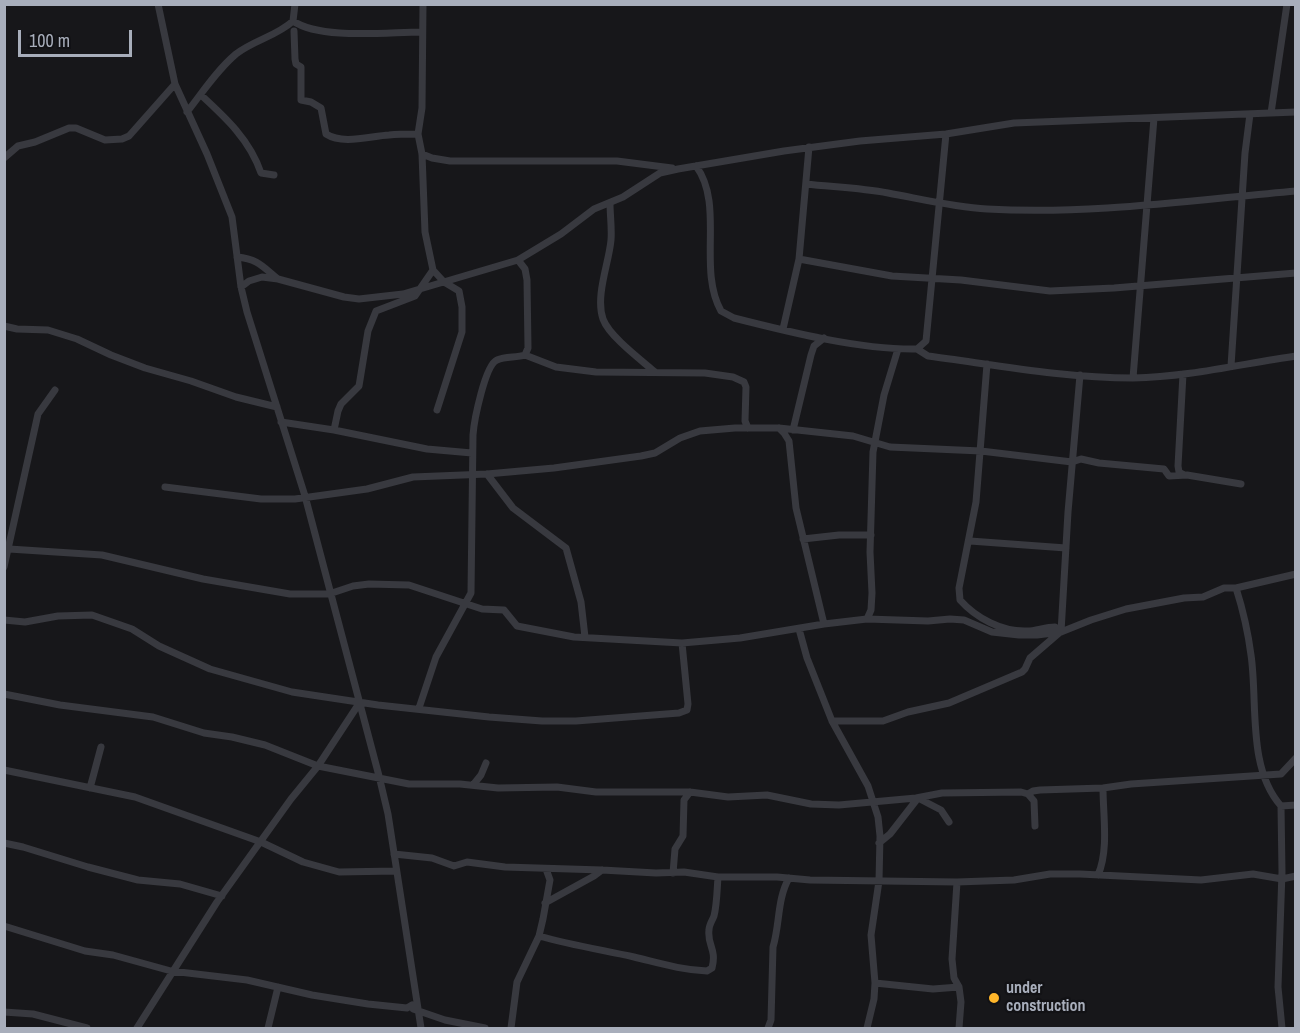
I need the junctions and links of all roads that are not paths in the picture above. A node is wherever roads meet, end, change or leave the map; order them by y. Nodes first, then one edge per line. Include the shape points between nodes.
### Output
1 (158, 4) edge
2 (295, 4) edge
3 (423, 4) edge
4 (1287, 4) edge
5 (293, 21) junction
6 (307, 30) junction
7 (294, 31) junction
8 (280, 32) junction
9 (421, 32) junction
10 (175, 84) junction
11 (201, 95) junction
12 (187, 112) junction
13 (1296, 112) edge
14 (1271, 113) junction
15 (1250, 114) junction
16 (1154, 118) junction
17 (418, 134) junction
18 (946, 134) junction
19 (809, 147) junction
20 (422, 154) junction
21 (4, 158) edge
22 (696, 166) junction
23 (678, 169) junction
24 (274, 175) dead end
25 (806, 184) junction
26 (1296, 191) edge
27 (1244, 195) junction
28 (610, 203) junction
29 (938, 203) junction
30 (1147, 204) junction
31 (237, 257) junction
32 (518, 260) junction
33 (799, 260) junction
34 (433, 270) junction
35 (1296, 273) edge
36 (278, 279) junction
37 (931, 279) junction
38 (1236, 279) junction
39 (444, 282) junction
40 (1140, 286) junction
41 (241, 287) junction
42 (420, 289) junction
43 (4, 326) edge
44 (783, 329) junction
45 (824, 338) junction
46 (898, 349) junction
47 (917, 349) junction
48 (525, 355) junction
49 (1296, 356) edge
50 (987, 364) junction
51 (1231, 366) junction
52 (655, 372) junction
53 (1080, 375) junction
54 (1183, 375) junction
55 (1133, 378) junction
56 (55, 390) dead end
57 (277, 407) junction
58 (437, 410) dead end
59 (281, 422) junction
60 (748, 428) junction
61 (779, 428) junction
62 (793, 429) junction
63 (334, 430) junction
64 (789, 441) junction
65 (875, 442) junction
66 (981, 452) junction
67 (472, 453) junction
68 (1072, 462) junction
69 (472, 474) junction
70 (487, 474) junction
71 (1184, 475) junction
72 (1241, 484) dead end
73 (165, 488) dead end
74 (305, 496) junction
75 (4, 529) edge
76 (872, 535) junction
77 (11, 536) junction
78 (803, 538) junction
79 (970, 541) junction
80 (1066, 548) junction
81 (9, 549) junction
82 (4, 567) edge
83 (1296, 574) edge
84 (1236, 588) junction
85 (329, 594) junction
86 (465, 604) junction
87 (867, 619) junction
88 (4, 620) edge
89 (824, 624) junction
90 (798, 629) junction
91 (1061, 632) junction
92 (585, 637) junction
93 (682, 643) junction
94 (4, 694) edge
95 (360, 702) junction
96 (419, 708) junction
97 (832, 721) junction
98 (101, 747) dead end
99 (1296, 758) edge
100 (486, 763) dead end
101 (318, 766) junction
102 (4, 770) edge
103 (379, 776) junction
104 (1262, 776) junction
105 (473, 785) junction
106 (90, 788) junction
107 (1103, 788) junction
108 (690, 792) junction
109 (1028, 794) junction
110 (918, 798) junction
111 (874, 802) junction
112 (1296, 805) edge
113 (1281, 806) junction
114 (949, 822) dead end
115 (1035, 826) dead end
116 (261, 842) junction
117 (4, 843) edge
118 (879, 843) junction
119 (394, 854) junction
120 (546, 868) junction
121 (602, 870) junction
122 (396, 871) junction
123 (673, 873) junction
124 (1098, 875) junction
125 (1296, 876) edge
126 (718, 877) junction
127 (789, 878) junction
128 (1282, 879) junction
129 (879, 880) junction
130 (957, 882) junction
131 (222, 896) junction
132 (545, 903) junction
133 (4, 926) edge
134 (539, 936) junction
135 (171, 971) junction
136 (875, 983) junction
137 (278, 987) junction
138 (959, 987) junction
139 (419, 1011) junction
140 (4, 1012) edge
141 (87, 1029) edge
142 (137, 1029) edge
143 (268, 1029) edge
144 (421, 1029) edge
145 (485, 1029) edge
146 (511, 1029) edge
147 (768, 1029) edge
148 (867, 1029) edge
149 (959, 1029) edge
150 (1282, 1029) edge

1 - 10 street
2 - 5 street
3 - 9 street
4 - 14 street
5 - 6 street
5 - 8 street
6 - 7 street
6 - 9 street
7 - 8 street
7 - 17 street via 295,59 301,67 301,100 321,108 326,134 337,139
8 - 11 street via 237,53
9 - 17 street via 423,74
10 - 12 street
10 - 21 street via 122,140 105,140 69,128 18,146
11 - 12 street
11 - 24 street via 235,127 255,156 261,173
12 - 31 street via 232,217
13 - 14 street
14 - 15 street
15 - 16 street
15 - 27 street
16 - 18 street via 1014,123
16 - 30 street
17 - 20 street
18 - 19 street
18 - 29 street
19 - 22 street
19 - 25 street
20 - 23 street via 450,161 617,161
20 - 34 street via 425,232
22 - 23 street
22 - 44 street via 706,182 710,202 709,249 718,305 726,315
23 - 28 street via 660,173
25 - 29 street via 885,192
25 - 33 street
26 - 27 street
27 - 30 street
27 - 38 street
28 - 32 street via 594,209
28 - 52 street via 611,238 603,279 602,317
29 - 30 street via 1019,210
29 - 37 street
30 - 40 street
31 - 36 street via 258,262
31 - 41 street
32 - 39 street
32 - 48 street via 527,280
33 - 37 street
33 - 44 street
34 - 39 street
34 - 42 street
35 - 38 street
36 - 41 street via 255,278
36 - 42 street via 359,299
37 - 40 street via 1050,291
37 - 47 street via 926,341
38 - 40 street
38 - 51 street
39 - 42 street
39 - 58 street via 459,291 462,332
40 - 55 street
41 - 57 street
42 - 63 street via 408,300 376,311 368,331 358,386 341,404
43 - 57 street via 48,330 145,368
44 - 45 street
45 - 46 street
45 - 62 street via 814,346
46 - 47 street
46 - 65 street
47 - 50 street via 928,356
48 - 52 street via 556,367
48 - 67 street via 492,363 474,420
49 - 51 street
50 - 53 street
50 - 66 street
51 - 54 street
52 - 60 street via 738,378 746,387
53 - 55 street
53 - 68 street
54 - 55 street
54 - 71 street via 1178,466
56 - 77 street via 38,414
57 - 59 street
59 - 63 street
59 - 74 street
60 - 61 street
60 - 70 street via 700,431 655,453
61 - 62 street
61 - 64 street
62 - 64 street
62 - 65 street
63 - 67 street via 418,448
64 - 78 street
65 - 66 street via 890,447
65 - 76 street
66 - 68 street
66 - 79 street
67 - 69 street
68 - 71 street via 1081,459 1161,469 1169,476
68 - 80 street
69 - 70 street
69 - 74 street via 413,477 346,493
69 - 86 street via 472,581
70 - 92 street via 513,508 566,548 581,602
71 - 72 street
73 - 74 street via 261,499
74 - 85 street
75 - 77 street
76 - 78 street
76 - 87 street via 872,604
77 - 81 street
78 - 89 street
79 - 80 street
79 - 91 street via 959,592 963,603 997,626 1027,632 1055,627
80 - 91 street
81 - 82 street
81 - 85 street via 102,555 266,590
83 - 84 street
84 - 91 street via 1126,609
84 - 104 street via 1252,657
85 - 86 street via 352,586 409,585
85 - 95 street
86 - 92 street via 504,610 517,626
86 - 96 street via 436,657
87 - 89 street
87 - 91 street via 964,620 992,632 1019,635
88 - 95 street via 25,622 92,615 132,629 210,669 292,692
89 - 90 street
90 - 93 street
90 - 97 street
91 - 97 street via 1030,658 1022,672 949,703 883,721
92 - 93 street
93 - 96 street via 688,704 687,710 679,713 549,721
94 - 101 street via 153,717 204,734 265,745
95 - 96 street
95 - 101 street
95 - 103 street
97 - 111 street
98 - 106 street
99 - 104 street via 1281,774
100 - 105 street
101 - 103 street
101 - 116 street
102 - 106 street
103 - 105 street via 409,784
103 - 119 street
104 - 107 street
104 - 113 street
105 - 108 street via 596,792
106 - 116 street via 135,797
107 - 109 street via 1040,790
107 - 124 street via 1104,843
108 - 111 street via 728,797 767,795 811,804
108 - 123 street via 684,800 683,836 675,849
109 - 110 street via 951,793
109 - 115 street via 1034,801
110 - 111 street
110 - 114 street via 941,810
110 - 118 street
111 - 118 street
112 - 113 street
113 - 128 street
116 - 122 street via 303,862 339,872
116 - 131 street
117 - 131 street via 138,880 180,884
118 - 129 street
119 - 120 street via 432,858 454,866 467,862
119 - 122 street
120 - 121 street
120 - 132 street via 550,880
121 - 123 street
121 - 132 street
122 - 139 street
123 - 126 street
124 - 128 street via 1202,880 1254,874
124 - 130 street via 1050,874
125 - 128 street
126 - 127 street
126 - 134 street via 709,929 715,958 707,971 667,967
127 - 129 street
127 - 147 street via 782,893 773,946
128 - 150 street via 1278,987
129 - 130 street
129 - 136 street via 871,935
130 - 138 street via 952,959
131 - 135 street
132 - 134 street
133 - 135 street via 85,951
134 - 146 street via 517,982
135 - 137 street
135 - 142 street
136 - 138 street
136 - 148 street
137 - 139 street via 398,1008 412,1005
137 - 143 street
138 - 149 street
139 - 144 street
139 - 145 street
140 - 141 street via 33,1014

